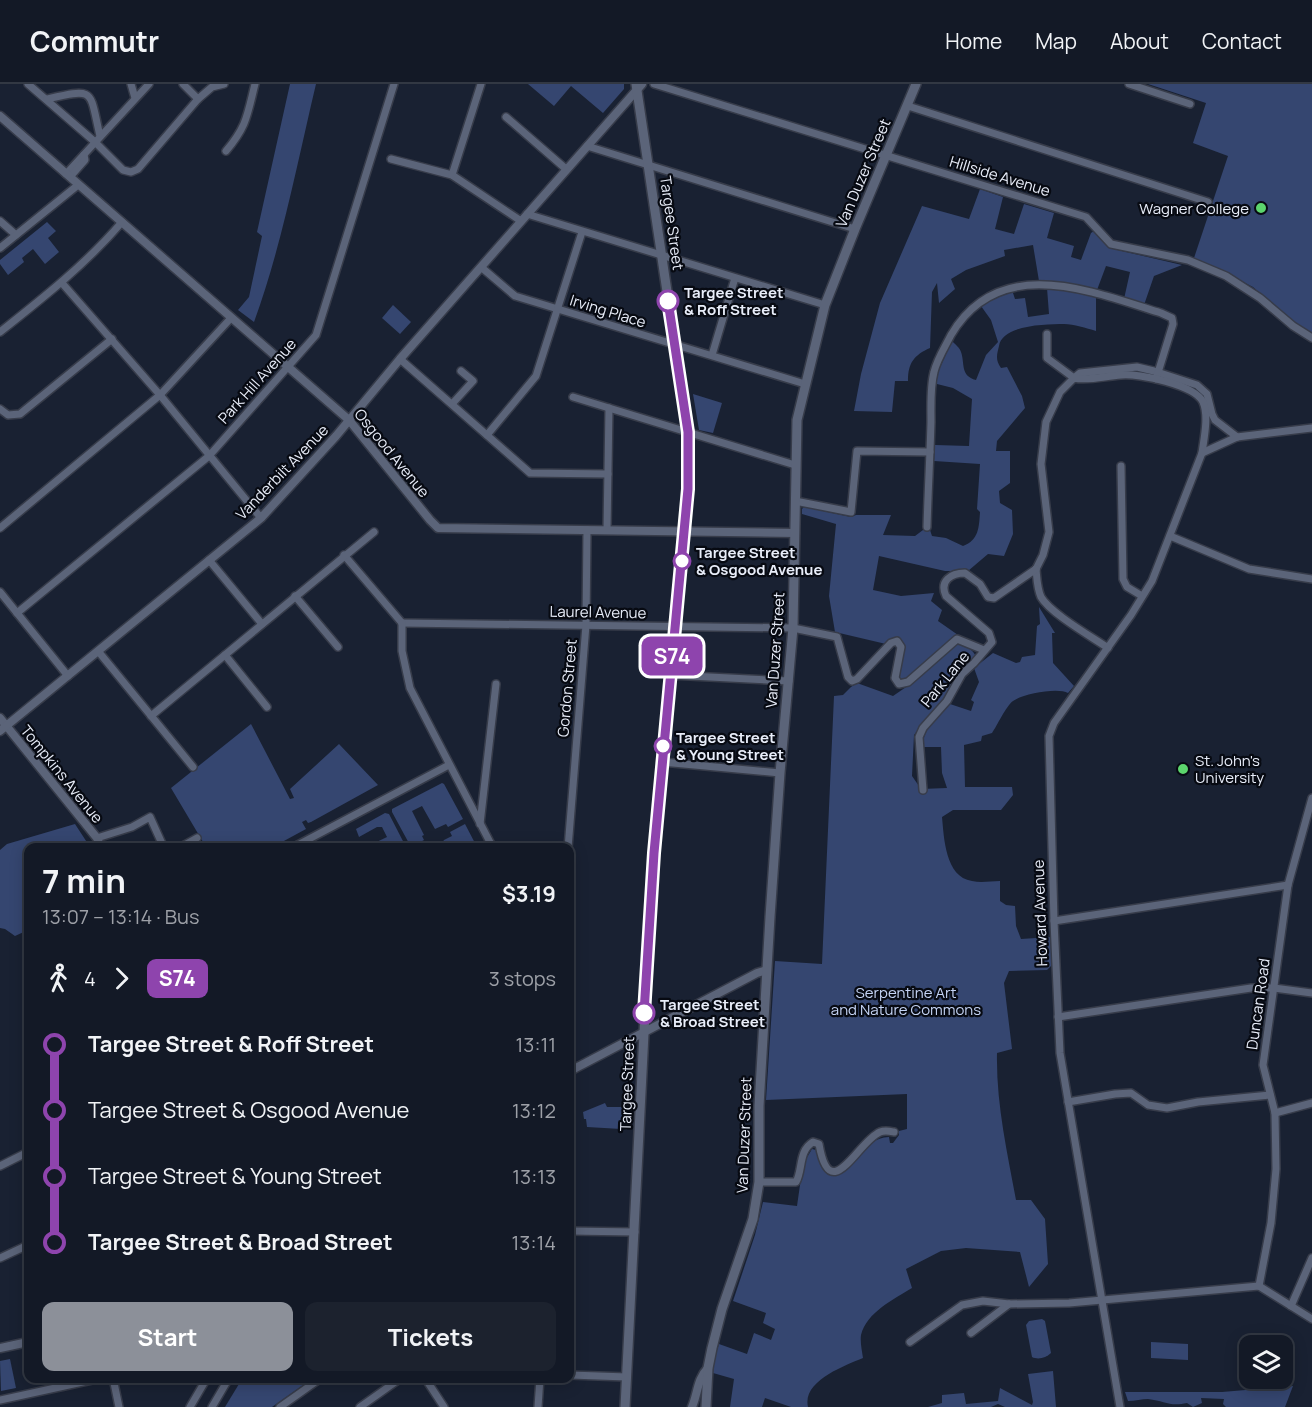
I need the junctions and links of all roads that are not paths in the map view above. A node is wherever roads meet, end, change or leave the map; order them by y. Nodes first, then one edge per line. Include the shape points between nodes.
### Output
1 (28, 84) edge
2 (131, 84) edge
3 (148, 84) edge
4 (183, 84) edge
5 (224, 84) edge
6 (255, 84) edge
7 (394, 84) edge
8 (481, 84) edge
9 (654, 84) edge
10 (916, 84) edge
11 (1129, 84) edge
12 (638, 86) edge
13 (135, 98) junction
14 (47, 99) junction
15 (198, 99) junction
16 (1190, 104) dead end
17 (908, 106) junction
18 (0, 116) edge
19 (506, 117) dead end
20 (97, 139) junction
21 (587, 146) junction
22 (226, 151) dead end
23 (887, 155) junction
24 (391, 159) dead end
25 (648, 165) junction
26 (566, 170) junction
27 (68, 175) junction
28 (453, 175) junction
29 (78, 185) junction
30 (1208, 202) dead end
31 (524, 218) junction
32 (0, 221) edge
33 (122, 222) junction
34 (855, 228) junction
35 (582, 232) junction
36 (16, 235) junction
37 (0, 248) edge
38 (661, 256) junction
39 (481, 267) junction
40 (735, 278) junction
41 (62, 283) junction
42 (825, 305) junction
43 (559, 310) junction
44 (231, 318) junction
45 (0, 332) edge
46 (1047, 334) dead end
47 (1312, 338) edge
48 (112, 339) junction
49 (674, 346) junction
50 (712, 355) junction
51 (400, 359) junction
52 (289, 367) junction
53 (461, 371) dead end
54 (1157, 376) junction
55 (1074, 378) junction
56 (805, 384) junction
57 (160, 395) junction
58 (573, 397) dead end
59 (452, 404) junction
60 (609, 408) junction
61 (0, 409) edge
62 (1208, 411) junction
63 (349, 420) junction
64 (1312, 428) edge
65 (688, 432) junction
66 (486, 435) junction
67 (1237, 438) junction
68 (930, 452) junction
69 (1202, 453) junction
70 (209, 456) junction
71 (795, 465) junction
72 (1121, 466) dead end
73 (608, 474) junction
74 (795, 501) junction
75 (261, 518) junction
76 (927, 527) dead end
77 (0, 528) edge
78 (587, 530) junction
79 (607, 530) junction
80 (686, 531) junction
81 (374, 532) dead end
82 (795, 532) junction
83 (1170, 536) junction
84 (344, 555) junction
85 (209, 560) junction
86 (1036, 569) junction
87 (1312, 579) edge
88 (0, 592) edge
89 (296, 596) junction
90 (1142, 596) junction
91 (17, 614) junction
92 (402, 622) junction
93 (262, 624) junction
94 (586, 625) junction
95 (674, 626) junction
96 (793, 628) junction
97 (338, 647) dead end
98 (1108, 648) junction
99 (984, 650) junction
100 (98, 651) junction
101 (225, 655) junction
102 (670, 675) junction
103 (68, 676) junction
104 (789, 681) junction
105 (495, 684) dead end
106 (267, 707) dead end
107 (151, 716) junction
108 (0, 718) edge
109 (3, 729) edge
110 (662, 762) junction
111 (449, 765) junction
112 (193, 767) dead end
113 (780, 773) junction
114 (923, 790) dead end
115 (1312, 798) edge
116 (480, 824) junction
117 (97, 838) junction
118 (197, 838) dead end
119 (99, 843) edge
120 (162, 843) edge
121 (188, 843) edge
122 (301, 843) edge
123 (490, 843) edge
124 (568, 843) edge
125 (1288, 885) junction
126 (1054, 921) junction
127 (768, 970) junction
128 (1274, 988) junction
129 (1312, 993) edge
130 (1058, 1017) junction
131 (644, 1032) junction
132 (574, 1069) edge
133 (1270, 1095) junction
134 (1068, 1102) junction
135 (1312, 1103) edge
136 (1275, 1113) junction
137 (894, 1132) dead end
138 (24, 1154) edge
139 (0, 1166) edge
140 (759, 1182) junction
141 (574, 1232) edge
142 (635, 1232) junction
143 (24, 1247) edge
144 (0, 1258) edge
145 (1312, 1258) edge
146 (1259, 1286) junction
147 (1103, 1299) junction
148 (1009, 1304) junction
149 (1291, 1306) junction
150 (1312, 1319) edge
151 (971, 1333) dead end
152 (909, 1342) dead end
153 (24, 1343) edge
154 (0, 1348) edge
155 (708, 1368) junction
156 (574, 1375) edge
157 (627, 1377) junction
158 (78, 1383) edge
159 (114, 1383) edge
160 (204, 1383) edge
161 (226, 1383) edge
162 (314, 1383) edge
163 (394, 1383) edge
164 (428, 1383) edge
165 (540, 1383) edge
166 (0, 1400) edge
167 (119, 1407) edge
168 (190, 1407) edge
169 (212, 1407) edge
170 (280, 1407) edge
171 (360, 1407) edge
172 (444, 1407) edge
173 (538, 1407) edge
174 (626, 1407) edge
175 (692, 1407) edge
176 (706, 1407) edge
177 (1120, 1407) edge

1 - 14 street
2 - 13 street
3 - 13 street
4 - 15 street
5 - 15 street via 212,87
6 - 22 street via 241,134
7 - 52 street, Park Hill Avenue via 316,335
8 - 28 street
9 - 23 street, Hillside Avenue
10 - 17 main road, Van Duzer Street
11 - 16 street
12 - 21 street, Vanderbilt Avenue
12 - 25 main road, Targee Street
13 - 20 street
14 - 20 street
14 - 20 street via 87,94 92,99
15 - 20 street via 135,171 123,170
17 - 23 main road, Van Duzer Street
17 - 30 street
18 - 27 street, Osgood Avenue
19 - 26 street
20 - 27 street via 85,159
21 - 25 street
21 - 26 street, Vanderbilt Avenue
23 - 34 main road, Van Duzer Street
23 - 47 street, Hillside Avenue via 1086,217 1111,244 1207,268 1260,298
24 - 28 street
25 - 34 street
25 - 38 main road, Targee Street
26 - 31 street, Vanderbilt Avenue
27 - 29 street, Osgood Avenue
28 - 31 street
29 - 33 street, Osgood Avenue
29 - 36 street
31 - 35 street
31 - 39 street, Vanderbilt Avenue
32 - 36 street
33 - 41 street
33 - 44 street, Osgood Avenue
34 - 42 main road, Van Duzer Street
35 - 38 street
35 - 43 street
36 - 37 street
38 - 40 street
38 - 49 main road, Targee Street
39 - 43 street, Irving Place via 515,296
39 - 51 street, Vanderbilt Avenue
40 - 42 street
40 - 50 street
41 - 45 street
41 - 48 street
42 - 56 main road, Van Duzer Street
43 - 49 street, Irving Place
43 - 66 street via 536,376
44 - 52 street, Osgood Avenue
44 - 57 street
46 - 55 street via 1047,358
48 - 57 street
48 - 61 street via 20,414 8,415
49 - 50 street, Irving Place
49 - 65 main road, Targee Street
50 - 56 street, Irving Place
51 - 59 street
51 - 63 street, Vanderbilt Avenue
52 - 63 street, Osgood Avenue
52 - 70 street, Park Hill Avenue
53 - 59 street via 473,381
54 - 55 street via 1144,368
54 - 62 street via 1197,394
54 - 68 street via 1173,320 1091,291 1043,284 1008,288 978,303 958,323 944,348 933,373
55 - 86 street via 1060,392 1046,422 1041,464 1049,532
56 - 71 main road, Van Duzer Street via 797,420
57 - 70 street
57 - 77 street
58 - 60 street
59 - 66 street
60 - 65 street
60 - 73 street
62 - 67 street
62 - 69 street, Howard Avenue
63 - 75 street, Vanderbilt Avenue
63 - 78 street, Osgood Avenue via 438,528
64 - 67 street
65 - 71 street
65 - 80 main road, Targee Street
66 - 73 street via 530,473
67 - 69 street
68 - 74 street via 857,451 851,512
68 - 76 street
69 - 83 street, Howard Avenue
70 - 75 street
70 - 91 street, Park Hill Avenue
71 - 74 main road, Van Duzer Street
72 - 90 street via 1123,579 1127,587
73 - 79 street
74 - 82 main road, Van Duzer Street
75 - 85 street, Vanderbilt Avenue
78 - 79 street, Osgood Avenue
78 - 94 street, Gordon Street
79 - 80 street, Osgood Avenue
80 - 82 street, Osgood Avenue
80 - 95 main road, Targee Street
81 - 84 street
82 - 96 main road, Van Duzer Street
83 - 87 street via 1249,569
83 - 90 street, Howard Avenue
84 - 89 street
84 - 92 street
85 - 93 street
85 - 100 street, Vanderbilt Avenue
86 - 98 street via 1037,586 1046,603
86 - 99 street, Park Lane via 994,598 988,597 980,584 965,573 946,580 946,596 991,636 992,642
88 - 91 street
89 - 93 street
89 - 97 street
90 - 98 street, Howard Avenue
91 - 103 street
92 - 94 street, Laurel Avenue
92 - 111 street via 404,668 410,688
93 - 101 street
94 - 95 street, Laurel Avenue
94 - 124 street, Gordon Street
95 - 96 street, Laurel Avenue
95 - 102 main road, Targee Street
96 - 99 street, Laurel Avenue via 837,637 852,681 897,641 901,647 895,678 900,684 908,682 957,639
96 - 104 main road, Van Duzer Street
98 - 126 street, Howard Avenue via 1051,727
99 - 114 street, Park Lane via 923,728
100 - 103 street, Vanderbilt Avenue
100 - 107 street
101 - 106 street
101 - 107 street
102 - 104 street
102 - 110 main road, Targee Street
103 - 109 street, Vanderbilt Avenue
104 - 113 main road, Van Duzer Street
105 - 116 street
107 - 112 street
108 - 109 street, Tompkins Avenue
109 - 117 street, Tompkins Avenue
110 - 113 street
110 - 131 main road, Targee Street
111 - 116 street
111 - 122 street
113 - 127 main road, Van Duzer Street
115 - 125 street, Duncan Road
116 - 123 street
117 - 119 street, Tompkins Avenue
117 - 120 street via 150,817
118 - 121 street
125 - 126 street
125 - 128 street, Duncan Road
126 - 130 street, Howard Avenue
127 - 131 street
127 - 140 main road, Van Duzer Street via 759,1106
128 - 129 street
128 - 130 street via 1251,988
128 - 133 street, Duncan Road via 1263,1065
130 - 134 street, Howard Avenue
131 - 132 street
131 - 142 main road, Targee Street
133 - 134 street via 1167,1108 1148,1105 1131,1093
133 - 136 street, Duncan Road
134 - 147 street, Howard Avenue
135 - 136 street
136 - 146 street, Duncan Road via 1275,1197
137 - 140 street via 876,1134 845,1167 834,1171 824,1165 819,1144 813,1142 804,1154 796,1182
138 - 139 street
140 - 155 main road, Van Duzer Street via 753,1219 722,1309
141 - 142 street
142 - 157 main road, Targee Street
143 - 144 street
145 - 149 street
146 - 147 street
146 - 149 street
147 - 148 street
147 - 177 street, Howard Avenue
148 - 151 street
148 - 152 street via 983,1301 962,1305
149 - 150 street
153 - 154 street
155 - 175 street, Van Duzer Street via 698,1384
155 - 176 main road
156 - 157 street
157 - 174 main road, Targee Street
158 - 166 street
159 - 167 street
160 - 168 street
161 - 169 street
162 - 170 street
163 - 171 street
164 - 172 street
165 - 173 street

